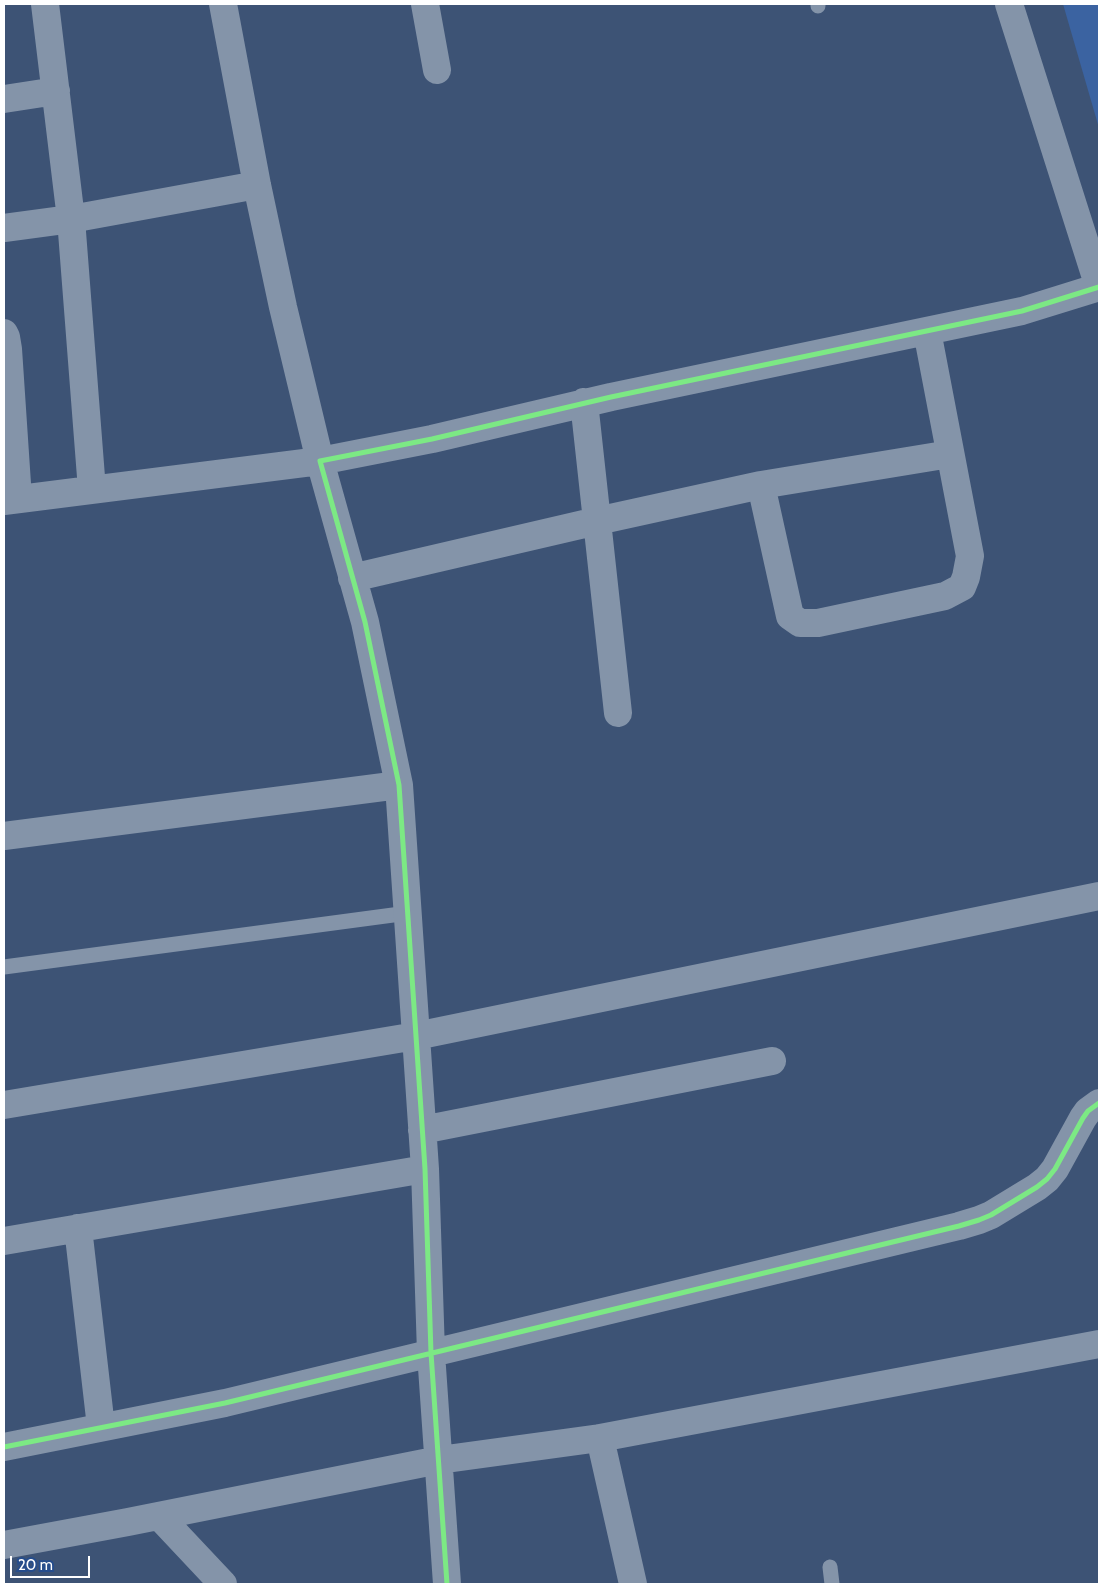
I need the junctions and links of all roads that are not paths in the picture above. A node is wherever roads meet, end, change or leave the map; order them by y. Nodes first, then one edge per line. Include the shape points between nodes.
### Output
1 (45, 4) edge
2 (224, 4) edge
3 (425, 4) edge
4 (1009, 4) edge
5 (437, 70) dead end
6 (56, 91) junction
7 (4, 99) edge
8 (257, 185) junction
9 (71, 219) junction
10 (4, 228) edge
11 (1099, 287) edge
12 (927, 331) junction
13 (4, 333) edge
14 (584, 402) junction
15 (9, 434) edge
16 (950, 454) junction
17 (320, 460) junction
18 (762, 485) junction
19 (92, 490) junction
20 (11, 500) edge
21 (597, 521) junction
22 (352, 578) junction
23 (618, 713) dead end
24 (399, 785) junction
25 (4, 836) edge
26 (1099, 896) edge
27 (408, 913) junction
28 (4, 967) edge
29 (416, 1036) junction
30 (772, 1061) dead end
31 (1099, 1103) edge
32 (4, 1105) edge
33 (422, 1130) junction
34 (425, 1169) junction
35 (78, 1228) junction
36 (4, 1241) edge
37 (1099, 1344) edge
38 (431, 1353) junction
39 (102, 1428) junction
40 (600, 1438) junction
41 (4, 1447) edge
42 (439, 1460) junction
43 (159, 1516) junction
44 (4, 1545) edge
45 (830, 1567) dead end
46 (223, 1584) edge
47 (447, 1584) edge
48 (633, 1584) edge
49 (832, 1584) edge

1 - 6 street
2 - 8 street
3 - 5 street
4 - 11 street
6 - 7 street
6 - 9 street
8 - 9 street
8 - 17 street
9 - 10 street
9 - 19 street
11 - 12 street via 1022,311
12 - 14 street
12 - 16 street
13 - 15 street via 8,349
14 - 17 street via 432,439
14 - 21 street
15 - 20 street
16 - 18 street
16 - 18 street via 970,556 962,587 945,596 818,623 800,623 790,616
17 - 19 street
17 - 22 street
18 - 21 street
19 - 20 street
21 - 22 street
21 - 23 street
22 - 24 street via 365,622
24 - 25 street
24 - 27 street
26 - 29 street
27 - 28 lane
27 - 29 street
29 - 32 street
29 - 33 street
30 - 33 street
31 - 38 street via 1083,1118 1047,1179 979,1220
33 - 34 street
34 - 35 street
34 - 38 street
35 - 36 street
35 - 39 street
37 - 40 street
38 - 39 street via 225,1403
38 - 42 street
39 - 41 street
40 - 42 street
40 - 48 street
42 - 43 street
42 - 47 street
43 - 44 street
43 - 46 street
45 - 49 lane

